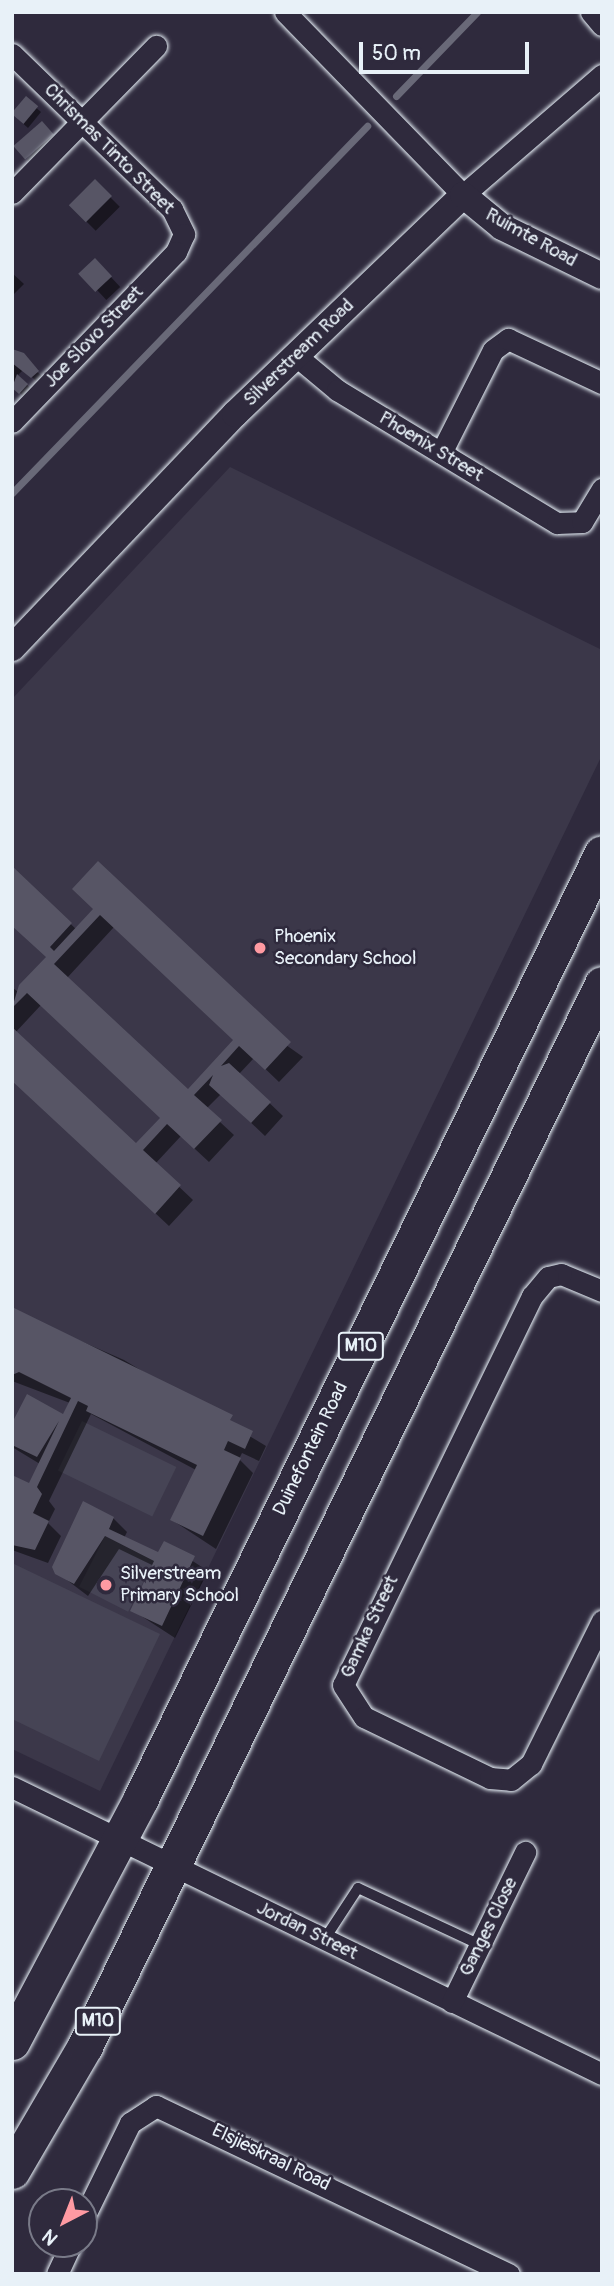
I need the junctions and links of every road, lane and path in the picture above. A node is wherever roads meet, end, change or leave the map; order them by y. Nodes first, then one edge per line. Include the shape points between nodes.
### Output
1 (285, 12) edge
2 (591, 12) edge
3 (602, 25) edge
4 (156, 46) dead end
5 (12, 54) edge
6 (602, 75) edge
7 (83, 122) junction
8 (12, 192) edge
9 (463, 195) junction
10 (176, 252) joint
11 (602, 276) edge
12 (295, 355) junction
13 (602, 383) edge
14 (12, 422) edge
15 (441, 453) junction
16 (602, 489) edge
17 (12, 648) edge
18 (602, 853) edge
19 (602, 984) edge
20 (602, 1291) edge
21 (602, 1621) edge
22 (12, 1787) edge
23 (120, 1839) junction
24 (525, 1852) dead end
25 (173, 1865) junction
26 (324, 1940) junction
27 (480, 1945) junction
28 (452, 2002) junction
29 (12, 2042) edge
30 (602, 2074) edge
31 (12, 2171) edge
32 (98, 2188) edge
33 (64, 2258) edge
34 (486, 2269) edge
35 (57, 2274) edge
36 (509, 2274) edge

1 - 9 street
2 - 3 street
4 - 7 street
5 - 7 street, Chrismas Tinto Street
6 - 9 street, Silverstream Road
7 - 8 street
7 - 10 street, Chrismas Tinto Street via 180,219 184,234
9 - 11 street, Ruimte Road via 496,223
9 - 12 street, Silverstream Road
10 - 14 street, Joe Slovo Street
12 - 15 street, Phoenix Street via 338,390
12 - 17 street, Silverstream Road
13 - 15 street via 508,339 493,350
15 - 16 street, Phoenix Street via 557,523 575,526 590,515
18 - 23 main road, Duinefontein Road / M10
19 - 25 main road, M10
20 - 21 street, Gamka Street via 561,1274 548,1277 532,1296 343,1685 364,1717 491,1778 511,1780 531,1764
22 - 23 street, Jordan Street
23 - 25 street, Jordan Street
23 - 29 main road, Duinefontein Road / M10
24 - 27 street, Ganges Close
25 - 26 street, Jordan Street
25 - 31 main road, M10 via 85,2046
26 - 27 lane via 358,1888
26 - 28 street, Jordan Street
27 - 28 street, Ganges Close
28 - 30 street, Jordan Street
32 - 34 street, Elsjieskraal Road via 130,2123 156,2106
33 - 35 street
34 - 36 street, Elsjieskraal Road

